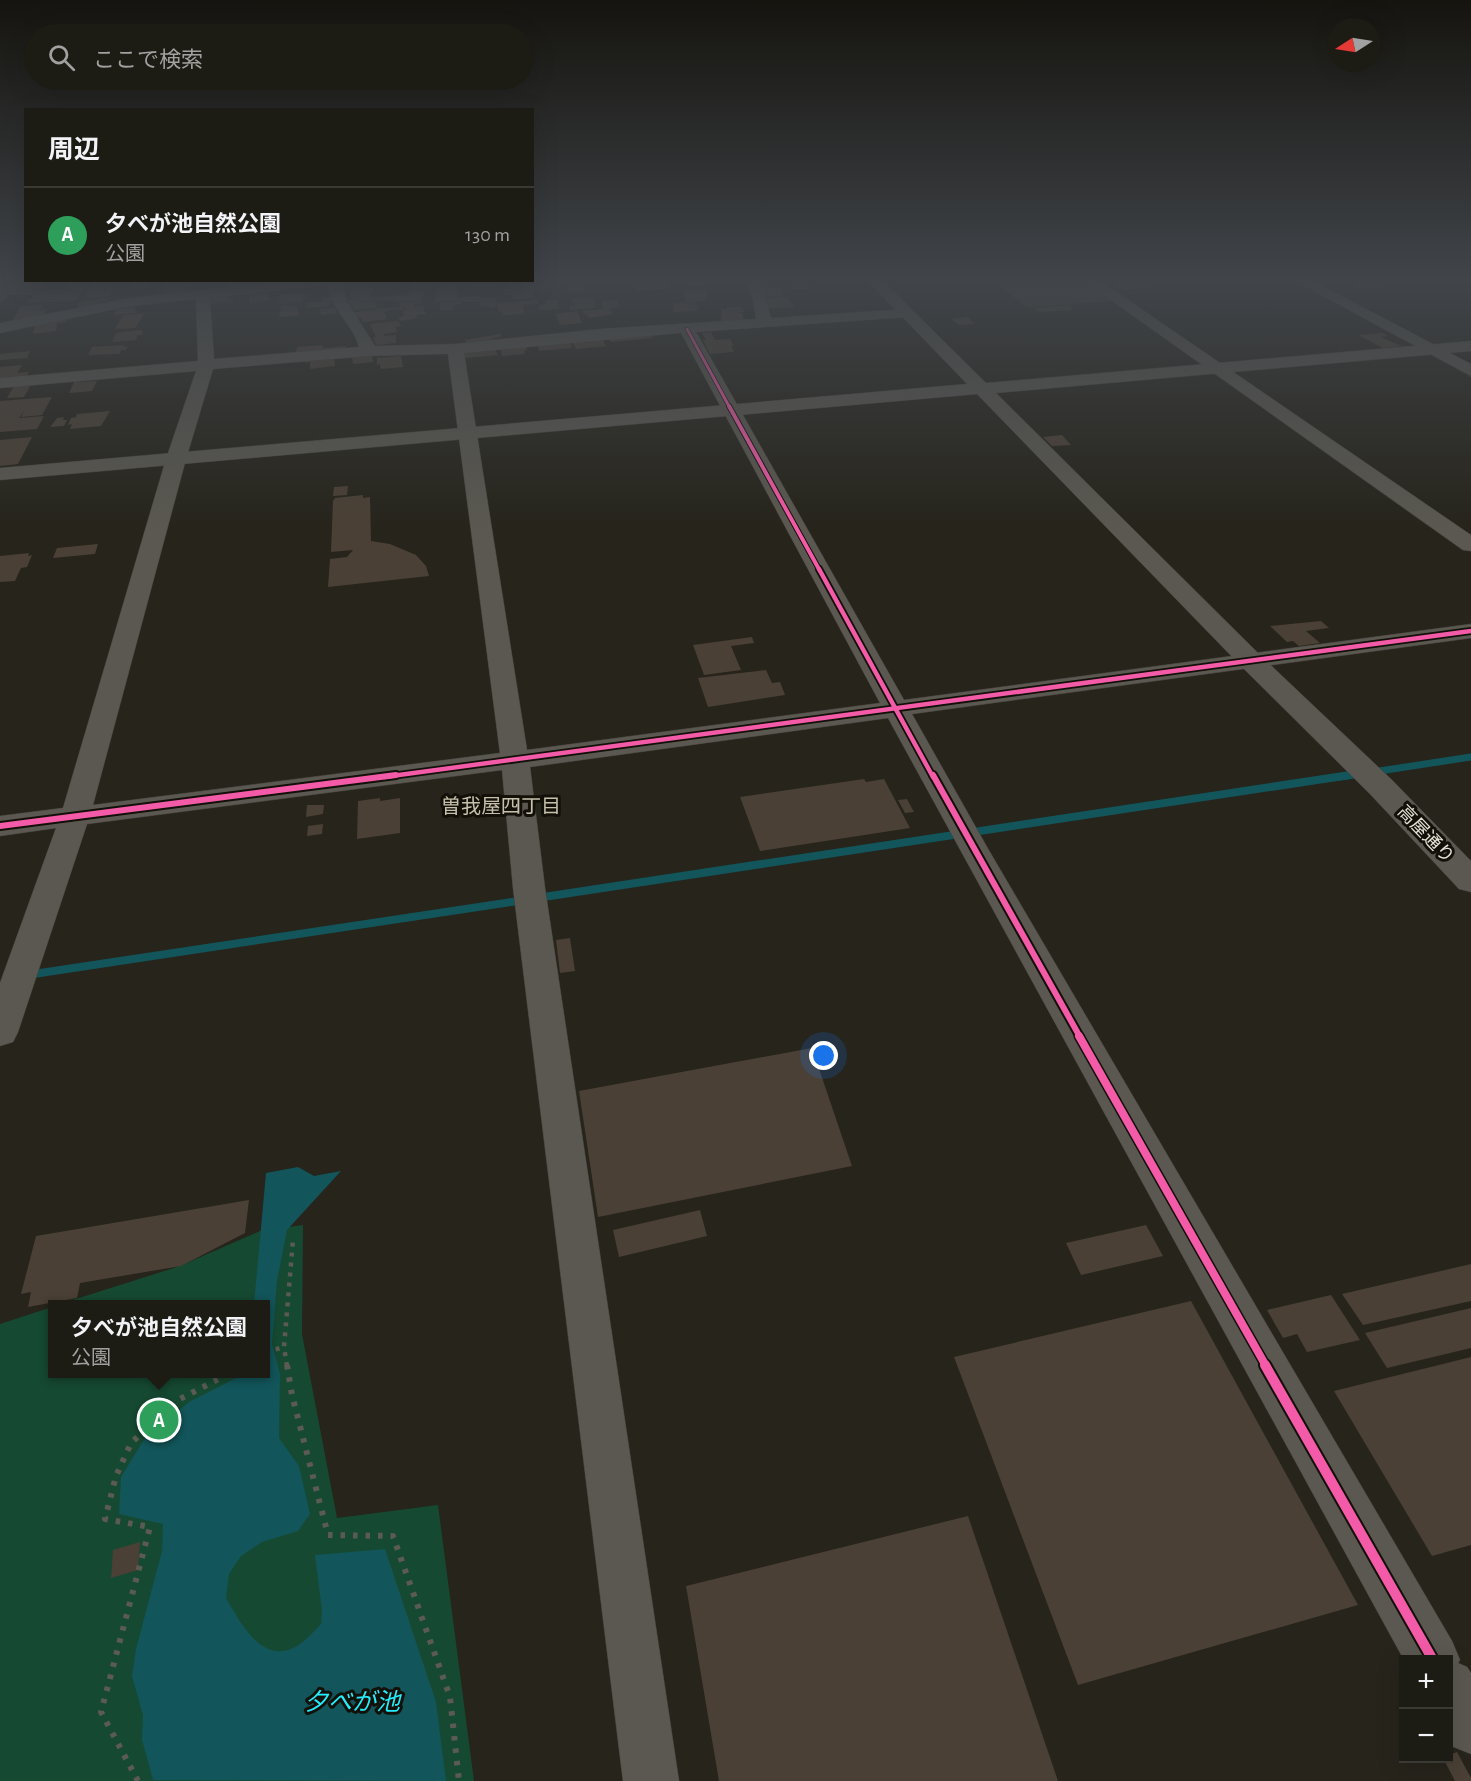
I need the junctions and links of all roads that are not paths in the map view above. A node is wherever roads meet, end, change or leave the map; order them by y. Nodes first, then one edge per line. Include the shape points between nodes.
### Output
1 (206, 361) edge
2 (251, 361) edge
3 (457, 361) edge
4 (704, 361) edge
5 (953, 361) edge
6 (1206, 361) edge
7 (1301, 361) edge
8 (1454, 361) edge
9 (206, 365) junction
10 (1217, 369) junction
11 (1471, 370) edge
12 (0, 383) edge
13 (980, 389) junction
14 (731, 411) junction
15 (466, 434) junction
16 (176, 459) junction
17 (0, 474) edge
18 (1471, 545) edge
19 (1471, 631) edge
20 (1250, 660) junction
21 (897, 707) junction
22 (515, 760) junction
23 (75, 817) junction
24 (0, 826) edge
25 (1471, 881) edge
26 (0, 1032) edge
27 (1431, 1655) edge
28 (1453, 1693) edge
29 (1471, 1726) edge
30 (651, 1781) edge

1 - 9 street
2 - 9 street
3 - 15 street
4 - 14 street
5 - 13 street, 高屋通り
6 - 10 street
7 - 10 street
8 - 11 street
9 - 12 street
9 - 16 street
10 - 13 street
10 - 18 street
13 - 14 street
13 - 20 street, 高屋通り
14 - 15 street
14 - 21 street
15 - 16 street
15 - 22 street
16 - 17 street
16 - 23 street
19 - 20 street
20 - 21 street
20 - 25 street, 高屋通り
21 - 22 street
21 - 27 street via 965,834
22 - 23 street
22 - 30 street via 531,905
23 - 24 street
23 - 26 street
28 - 29 street

